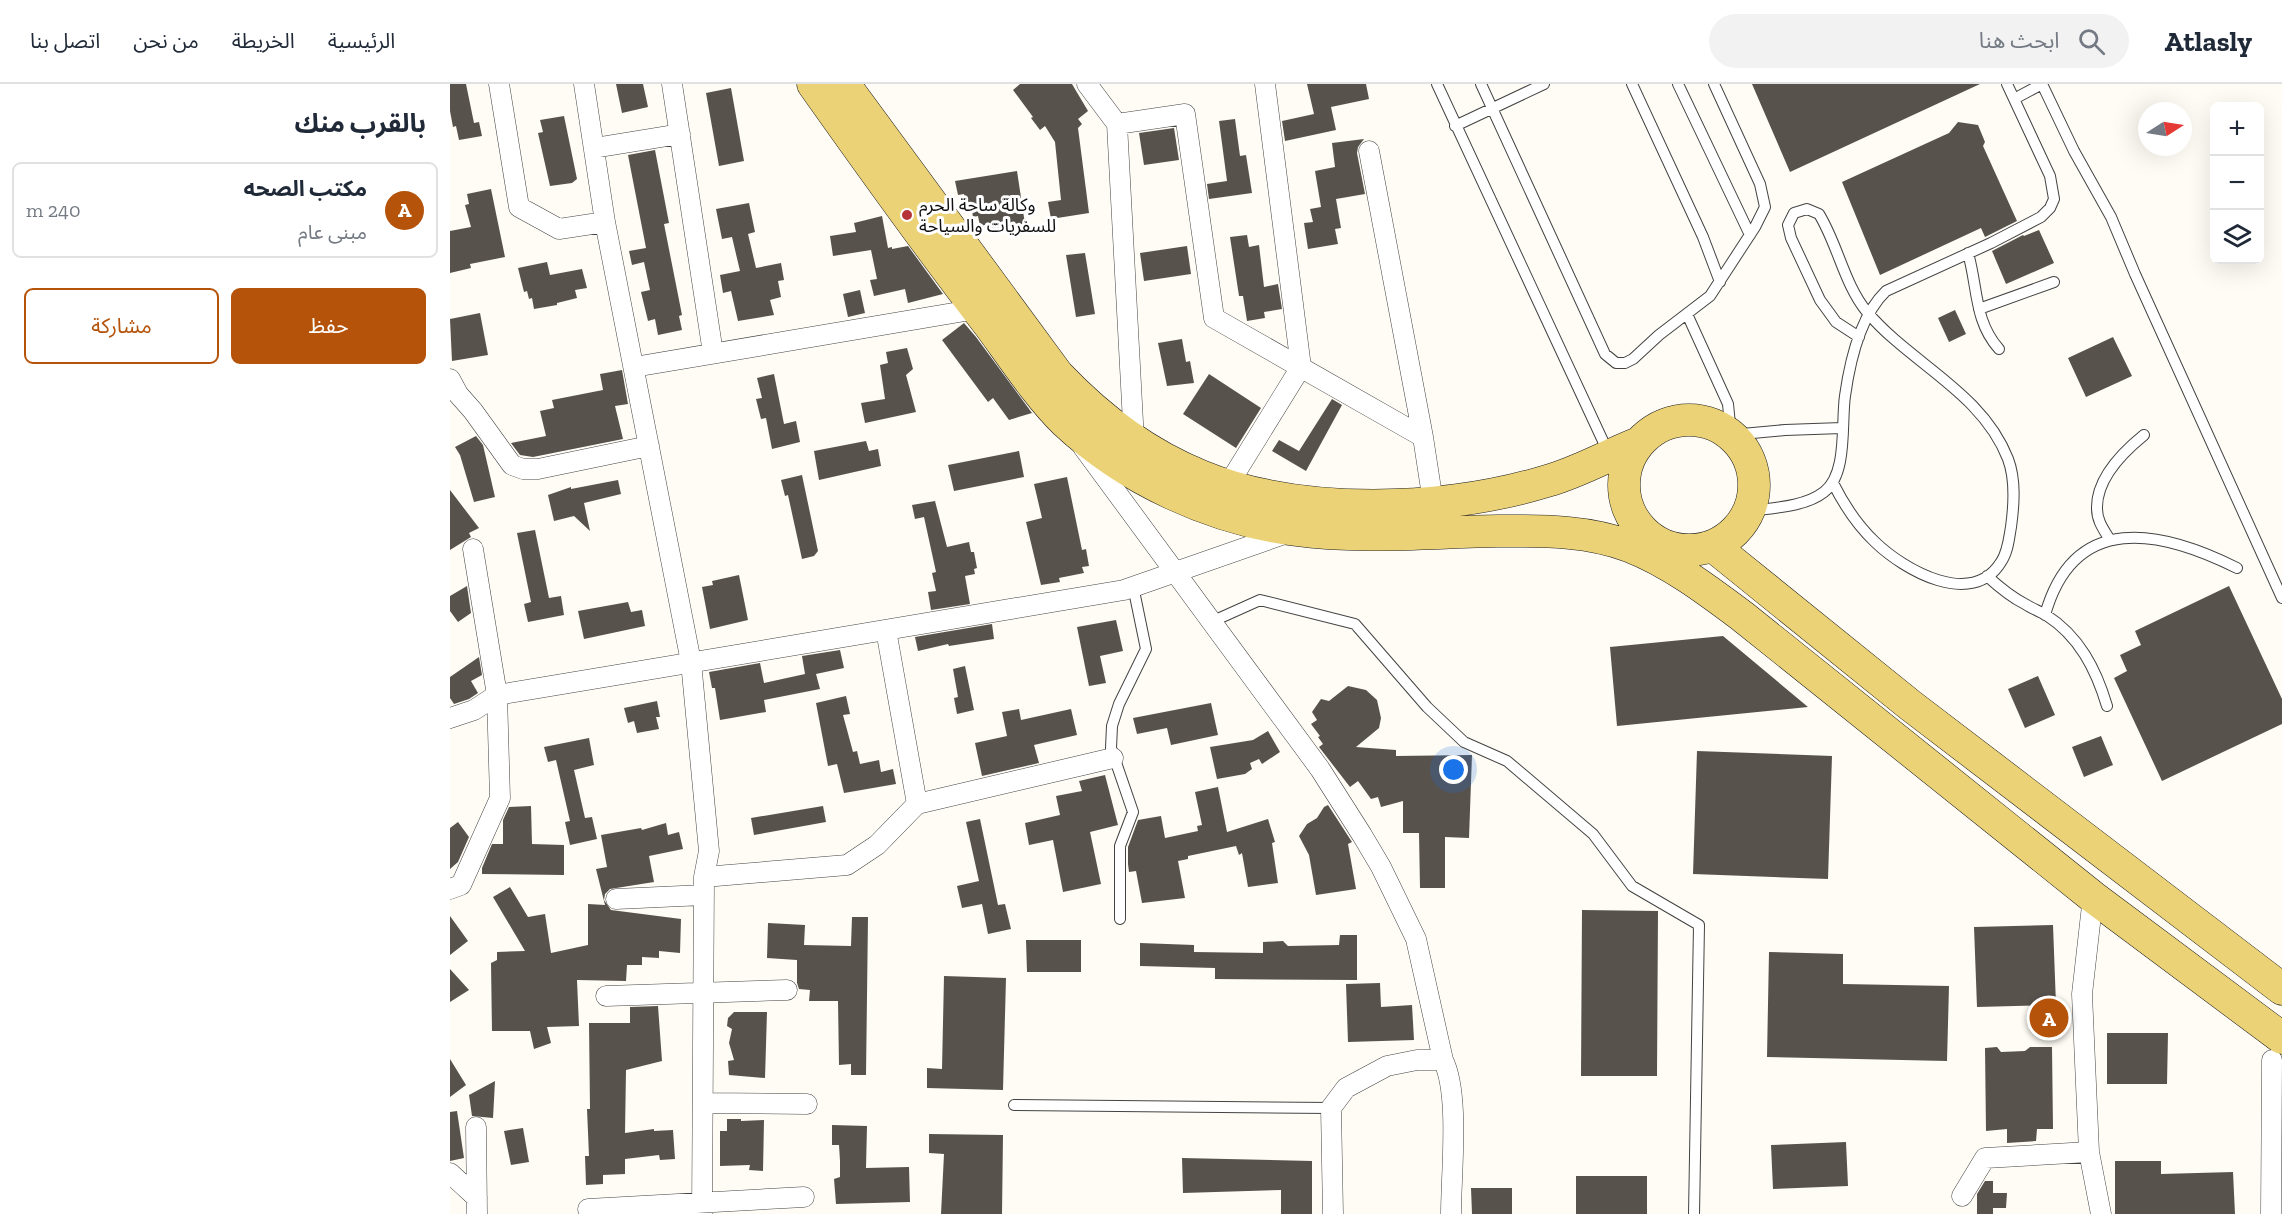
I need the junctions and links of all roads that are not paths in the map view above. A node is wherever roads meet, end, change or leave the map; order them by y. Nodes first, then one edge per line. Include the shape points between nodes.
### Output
1 (499, 84) edge
2 (584, 84) edge
3 (672, 84) edge
4 (813, 84) edge
5 (844, 84) edge
6 (1087, 84) edge
7 (1265, 84) edge
8 (1437, 84) edge
9 (1481, 84) edge
10 (1544, 84) edge
11 (1632, 84) edge
12 (1678, 84) edge
13 (1714, 84) edge
14 (2007, 84) edge
15 (2042, 84) edge
16 (2014, 99) junction
17 (1493, 108) junction
18 (1117, 124) junction
19 (1455, 126) junction
20 (680, 134) junction
21 (594, 148) junction
22 (1369, 151) dead end
23 (605, 222) junction
24 (1750, 235) junction
25 (1968, 253) junction
26 (1720, 282) junction
27 (2054, 282) dead end
28 (977, 309) junction
29 (1978, 309) junction
30 (1687, 314) junction
31 (1869, 314) junction
32 (1859, 337) junction
33 (1999, 348) dead end
34 (713, 353) junction
35 (634, 367) junction
36 (1301, 367) junction
37 (450, 379) edge
38 (1064, 421) junction
39 (1842, 428) junction
40 (1731, 435) junction
41 (2144, 435) dead end
42 (1423, 437) junction
43 (1134, 441) junction
44 (1639, 443) junction
45 (649, 446) junction
46 (1609, 454) junction
47 (1833, 483) junction
48 (1228, 485) junction
49 (1433, 502) junction
50 (1749, 511) junction
51 (1296, 530) junction
52 (2110, 540) junction
53 (1713, 546) junction
54 (473, 549) dead end
55 (2237, 568) dead end
56 (1173, 571) junction
57 (1988, 576) junction
58 (1133, 586) junction
59 (2282, 598) edge
60 (2045, 615) junction
61 (1211, 622) junction
62 (886, 630) junction
63 (691, 663) junction
64 (496, 695) junction
65 (2107, 706) dead end
66 (450, 718) edge
67 (1113, 758) junction
68 (917, 804) junction
69 (704, 886) junction
70 (450, 889) edge
71 (2093, 897) junction
72 (616, 899) dead end
73 (1120, 919) dead end
74 (2282, 989) edge
75 (787, 990) dead end
76 (704, 993) junction
77 (606, 996) dead end
78 (2277, 1049) edge
79 (1443, 1060) junction
80 (703, 1103) junction
81 (807, 1104) dead end
82 (1014, 1105) dead end
83 (1331, 1107) junction
84 (476, 1127) dead end
85 (2089, 1152) junction
86 (450, 1173) edge
87 (1962, 1196) dead end
88 (804, 1197) dead end
89 (477, 1206) edge
90 (702, 1208) edge
91 (588, 1209) dead end
92 (1333, 1214) edge
93 (1451, 1214) edge
94 (1694, 1214) edge
95 (2101, 1214) edge
96 (2271, 1214) edge

1 - 23 street via 519,207 559,229
2 - 21 street
3 - 20 street
4 - 28 main road
5 - 43 main road via 1058,375
6 - 18 street
7 - 36 street
8 - 19 lane
9 - 17 lane
10 - 17 lane
11 - 26 lane
12 - 24 lane
13 - 24 lane via 1764,196 1765,207
14 - 16 lane
15 - 16 lane
15 - 59 lane via 2111,216
16 - 25 lane via 2050,176 2054,199 2041,217
17 - 19 lane
17 - 30 lane via 1610,360 1625,363 1634,359
18 - 36 street via 1185,114 1214,318
18 - 43 street
19 - 46 lane
20 - 21 street
20 - 34 street
21 - 23 street
22 - 42 street
23 - 35 street
24 - 26 lane
25 - 29 lane
25 - 31 lane via 1886,291
26 - 30 lane via 1703,303
27 - 29 lane
28 - 34 street
28 - 38 main road
29 - 33 lane via 1985,330
30 - 40 lane via 1728,404
31 - 32 lane
31 - 32 lane via 1818,214 1807,208 1794,213 1788,225 1791,238 1820,300 1836,322
31 - 57 lane via 1990,424 2008,460 2014,501 2009,542 2002,561
32 - 39 lane via 1849,368
34 - 35 street
35 - 45 street
36 - 42 street
36 - 48 street
37 - 45 street via 512,465 523,469
38 - 51 main road via 1104,454 1148,482 1245,520
38 - 56 street
39 - 40 lane
39 - 47 lane via 1839,468
40 - 44 main road via 1709,422 1684,419 1659,427
40 - 50 main road via 1751,464 1754,488
41 - 52 lane via 2110,470 2100,493 2097,509
42 - 49 street
43 - 48 main road via 1179,466
44 - 46 main road
44 - 53 main road via 1627,466 1625,492 1630,511 1641,528 1650,537 1674,548
45 - 63 street
46 - 49 main road via 1575,472 1519,489
47 - 50 lane via 1824,493 1805,501
47 - 57 lane via 1858,525 1894,558 1947,583 1968,584
48 - 49 main road via 1320,503
50 - 53 main road via 1734,532
51 - 56 street
51 - 71 main road via 1341,534 1560,531 1605,539 1649,555 1698,583 1742,616
52 - 55 lane via 2125,537 2183,545
52 - 60 lane via 2085,550 2065,569 2052,590
53 - 74 main road via 1910,705
54 - 64 street
56 - 58 street
56 - 61 street
57 - 60 lane via 2012,597
58 - 62 street
58 - 67 lane via 1146,649 1119,704 1113,726
60 - 65 lane via 2067,631 2085,653 2099,678
61 - 79 street via 1320,769 1381,867 1416,939
61 - 94 lane via 1260,600 1355,624 1464,742 1507,761 1593,834 1632,886 1699,925
62 - 63 street
62 - 68 street
63 - 64 street
63 - 69 street via 709,850
64 - 66 street via 474,710
64 - 70 street via 500,798 461,885
67 - 68 street
67 - 73 lane via 1133,812 1120,846
68 - 69 street via 877,845 847,865
69 - 72 street
69 - 76 street
71 - 78 main road
71 - 85 street via 2082,994
75 - 76 street
76 - 77 street
76 - 80 street
78 - 96 street
79 - 83 street via 1387,1066 1346,1088
79 - 93 street via 1453,1091
80 - 81 street
80 - 90 street
82 - 83 lane
83 - 92 street
84 - 89 street
85 - 87 street via 1985,1158
85 - 95 street
86 - 89 street
88 - 90 street
90 - 91 street

